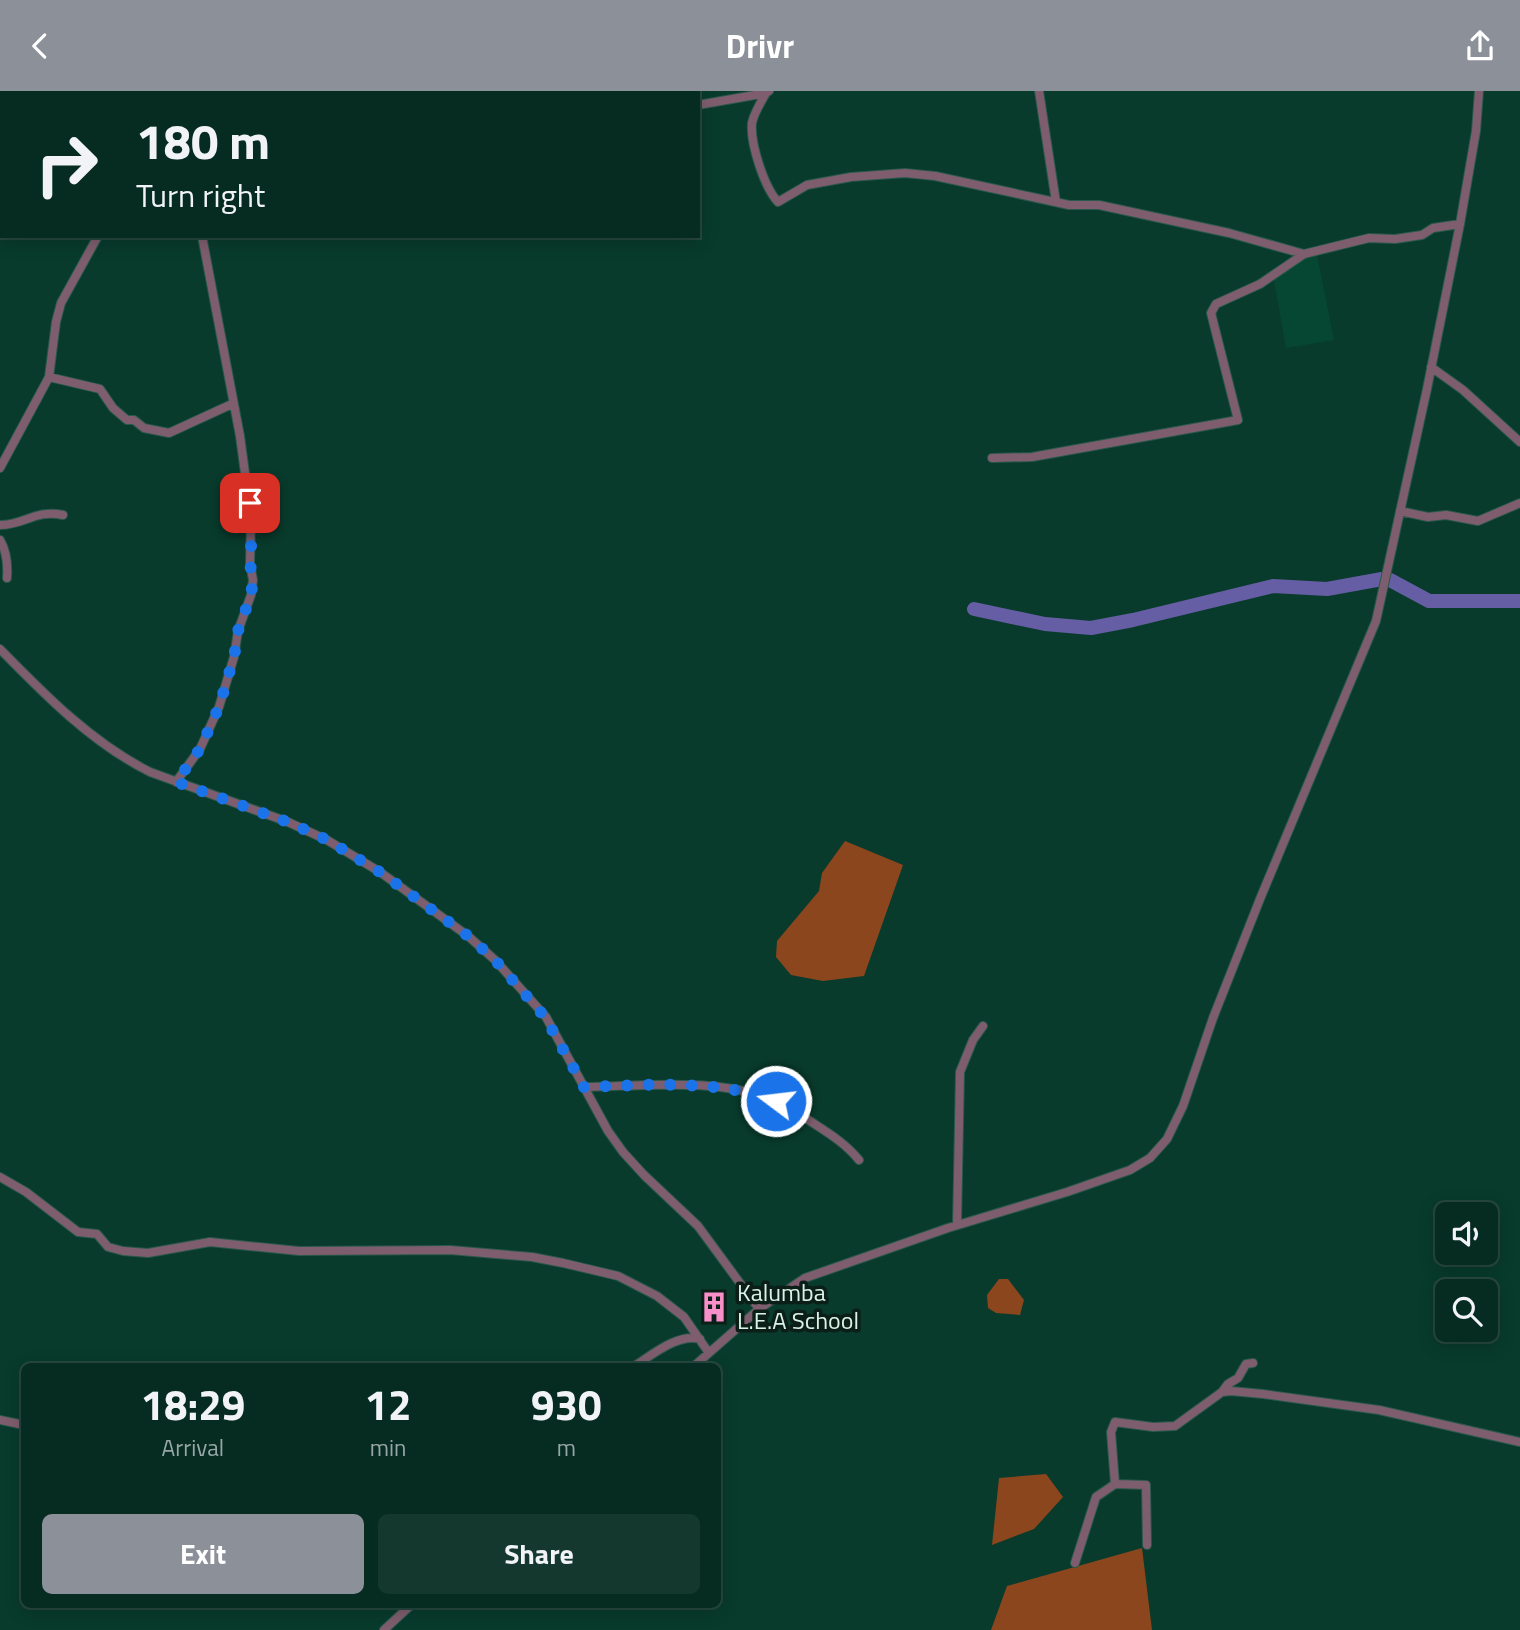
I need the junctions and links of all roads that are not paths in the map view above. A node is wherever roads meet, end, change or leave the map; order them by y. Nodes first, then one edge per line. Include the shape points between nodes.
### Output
1 (1039, 91) edge
2 (1479, 91) edge
3 (767, 92) edge
4 (700, 105) edge
5 (1056, 202) junction
6 (1460, 224) junction
7 (97, 238) edge
8 (202, 238) edge
9 (1304, 254) junction
10 (1431, 367) junction
11 (49, 377) junction
12 (232, 404) junction
13 (1520, 442) edge
14 (992, 458) dead end
15 (0, 468) edge
16 (1520, 503) edge
17 (1400, 511) junction
18 (63, 515) dead end
19 (0, 525) edge
20 (0, 540) edge
21 (7, 578) dead end
22 (0, 649) edge
23 (176, 782) junction
24 (983, 1025) dead end
25 (584, 1087) junction
26 (859, 1160) dead end
27 (0, 1177) edge
28 (957, 1225) junction
29 (758, 1309) junction
30 (700, 1339) junction
31 (709, 1353) junction
32 (639, 1363) edge
33 (698, 1363) edge
34 (1252, 1363) dead end
35 (1222, 1392) junction
36 (0, 1420) edge
37 (21, 1424) edge
38 (1520, 1442) edge
39 (1115, 1484) junction
40 (1147, 1545) dead end
41 (1074, 1563) dead end
42 (408, 1608) edge
43 (384, 1630) edge

1 - 5 street
2 - 6 street
3 - 4 street
3 - 5 street via 752,128 759,165 778,202 807,185 905,173
5 - 9 street via 1099,205
6 - 9 street via 1433,228 1422,235 1368,238
6 - 10 street
7 - 11 street via 61,303
8 - 12 street
9 - 14 street via 1270,278 1212,307 1238,420 1032,457
10 - 13 street via 1464,390
10 - 17 street
11 - 12 street via 100,389 127,420 169,433
11 - 15 street
12 - 23 street via 250,503 251,595 219,707 200,749
16 - 17 street via 1478,521
17 - 28 street via 1368,645 1260,899 1167,1139 1150,1158 1130,1170
18 - 19 street via 47,512
20 - 21 street
22 - 23 street via 66,716 131,762
23 - 25 street via 327,840 468,936 545,1017
24 - 28 street via 960,1072
25 - 26 street via 691,1086 755,1094 828,1132
25 - 29 street via 623,1152 698,1226
27 - 30 street via 78,1232 97,1234 108,1247 123,1251 148,1252 210,1242 299,1251 450,1250 532,1257 618,1276 638,1285 684,1318
28 - 29 street via 815,1273
29 - 31 street
30 - 31 street
30 - 32 street via 680,1339
31 - 33 street
34 - 35 street
35 - 38 street via 1379,1410
35 - 39 street via 1175,1426 1115,1422 1111,1432
36 - 37 street
39 - 40 street via 1146,1485
39 - 41 street via 1096,1497
42 - 43 street

